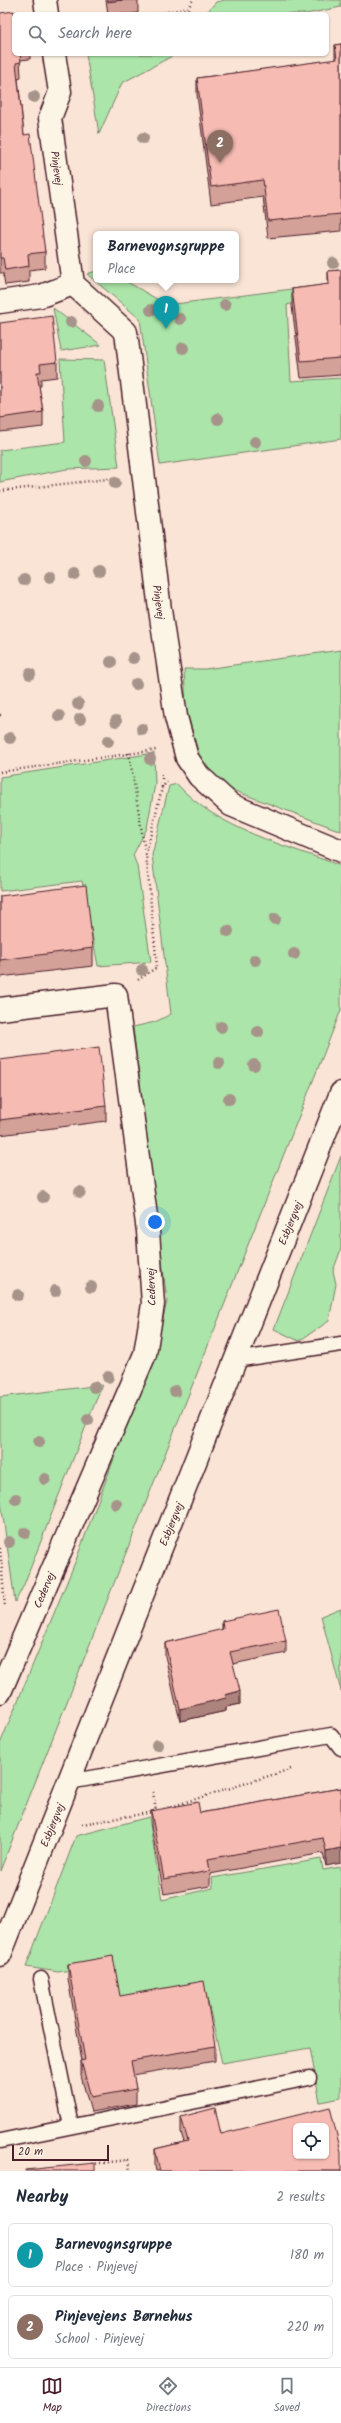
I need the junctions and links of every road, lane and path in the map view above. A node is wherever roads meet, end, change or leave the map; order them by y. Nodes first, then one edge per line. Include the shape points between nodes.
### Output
1 (45, 0) edge
2 (193, 0) edge
3 (47, 12) edge
4 (167, 12) edge
5 (54, 56) edge
6 (73, 284) junction
7 (0, 302) edge
8 (144, 474) junction
9 (0, 491) edge
10 (160, 749) dead end
11 (129, 753) junction
12 (187, 758) junction
13 (162, 769) dead end
14 (0, 772) edge
15 (162, 788) junction
16 (341, 850) edge
17 (146, 854) junction
18 (116, 995) junction
19 (0, 1009) edge
20 (341, 1093) edge
21 (341, 1344) edge
22 (235, 1360) junction
23 (0, 1692) edge
24 (341, 1748) edge
25 (296, 1767) dead end
26 (69, 1782) junction
27 (50, 1829) junction
28 (0, 1955) edge
29 (41, 1979) dead end
30 (309, 2078) dead end
31 (71, 2126) junction
32 (0, 2141) edge
33 (84, 2165) edge
34 (130, 2171) edge

1 - 3 street
2 - 4 path via 188,8
5 - 6 street, Pinjevej via 60,92 50,118
6 - 7 street via 41,296
6 - 8 street, Pinjevej via 126,332
8 - 9 path
8 - 12 street, Pinjevej via 176,718
10 - 11 path
11 - 14 path
11 - 17 path
12 - 15 path
12 - 16 street, Pinjevej via 199,776 230,805
13 - 15 path
15 - 17 path
17 - 18 path via 157,967
18 - 19 street
18 - 23 street, Cedervej via 148,1230 153,1304 145,1354
20 - 22 street, Esbjergvej
21 - 22 lane
22 - 26 street, Esbjergvej
24 - 26 lane via 331,1735
25 - 27 path via 156,1811
26 - 27 street, Esbjergvej
27 - 28 street, Esbjergvej
29 - 31 lane
30 - 31 lane
31 - 32 lane
33 - 34 path via 128,2160

